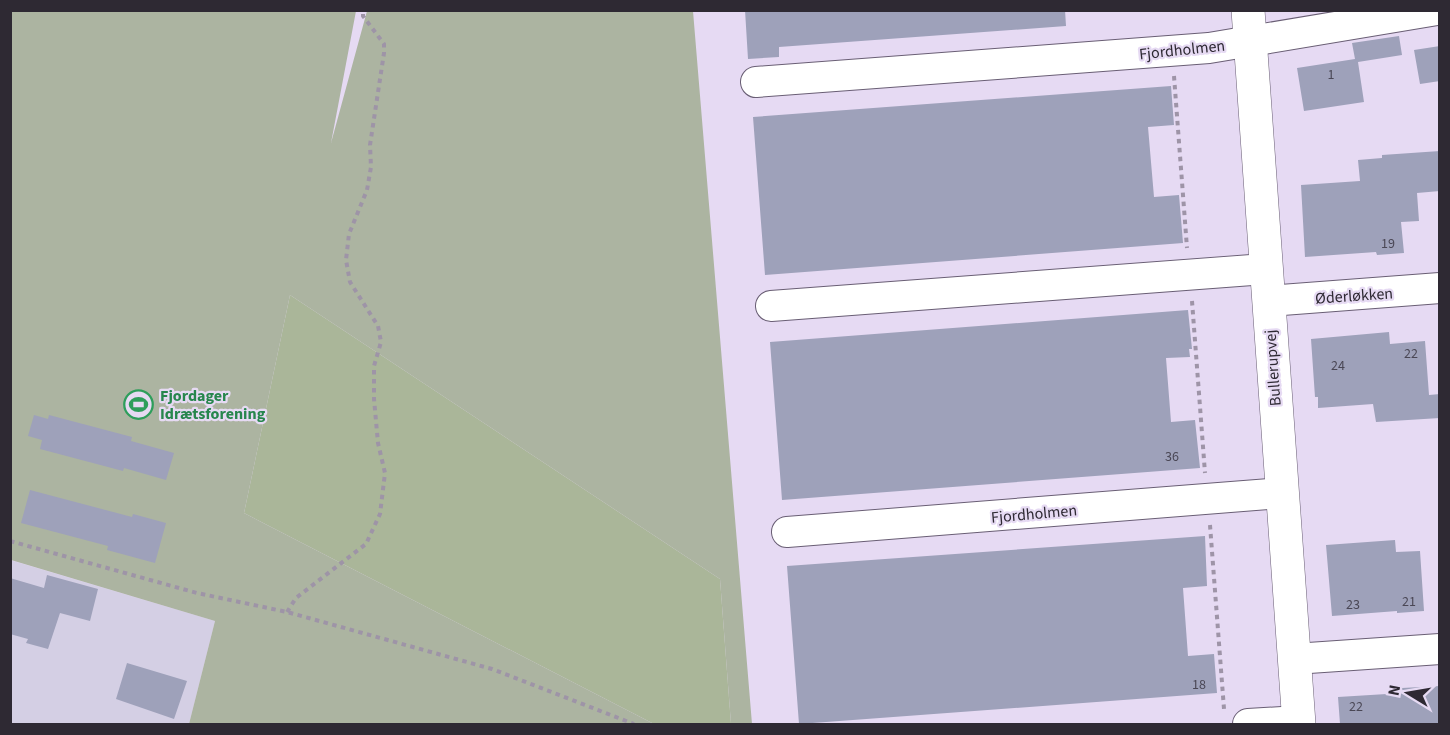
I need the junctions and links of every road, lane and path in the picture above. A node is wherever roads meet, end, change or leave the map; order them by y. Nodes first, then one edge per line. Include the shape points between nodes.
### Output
1 (363, 10) edge
2 (1437, 10) edge
3 (1249, 25) edge
4 (1172, 51) junction
5 (756, 82) dead end
6 (1265, 269) junction
7 (1190, 275) junction
8 (1440, 288) edge
9 (1268, 301) junction
10 (771, 306) dead end
11 (1281, 493) junction
12 (1208, 499) junction
13 (786, 532) dead end
14 (10, 541) edge
15 (287, 612) junction
16 (1440, 649) edge
17 (1294, 659) junction
18 (1237, 719) edge
19 (1299, 723) edge
20 (634, 724) edge

1 - 15 path via 363,16 384,44 384,53 367,190 349,234 346,260 350,282 378,326 381,342 374,366 378,443 385,473 380,514 366,544 296,598
2 - 3 street, Fjordholmen
3 - 4 street, Fjordholmen via 1209,48
3 - 6 street, Bullerupvej
4 - 5 street, Fjordholmen
4 - 7 path
6 - 7 street
6 - 9 street, Bullerupvej
7 - 10 street
7 - 12 path
8 - 9 street, Øderløkken
9 - 11 street, Bullerupvej
11 - 12 street, Fjordholmen
11 - 17 street, Bullerupvej
12 - 13 street, Fjordholmen
12 - 18 path
14 - 15 path via 197,593
15 - 20 path via 492,669
16 - 17 street
17 - 19 street, Bullerupvej
18 - 19 street

